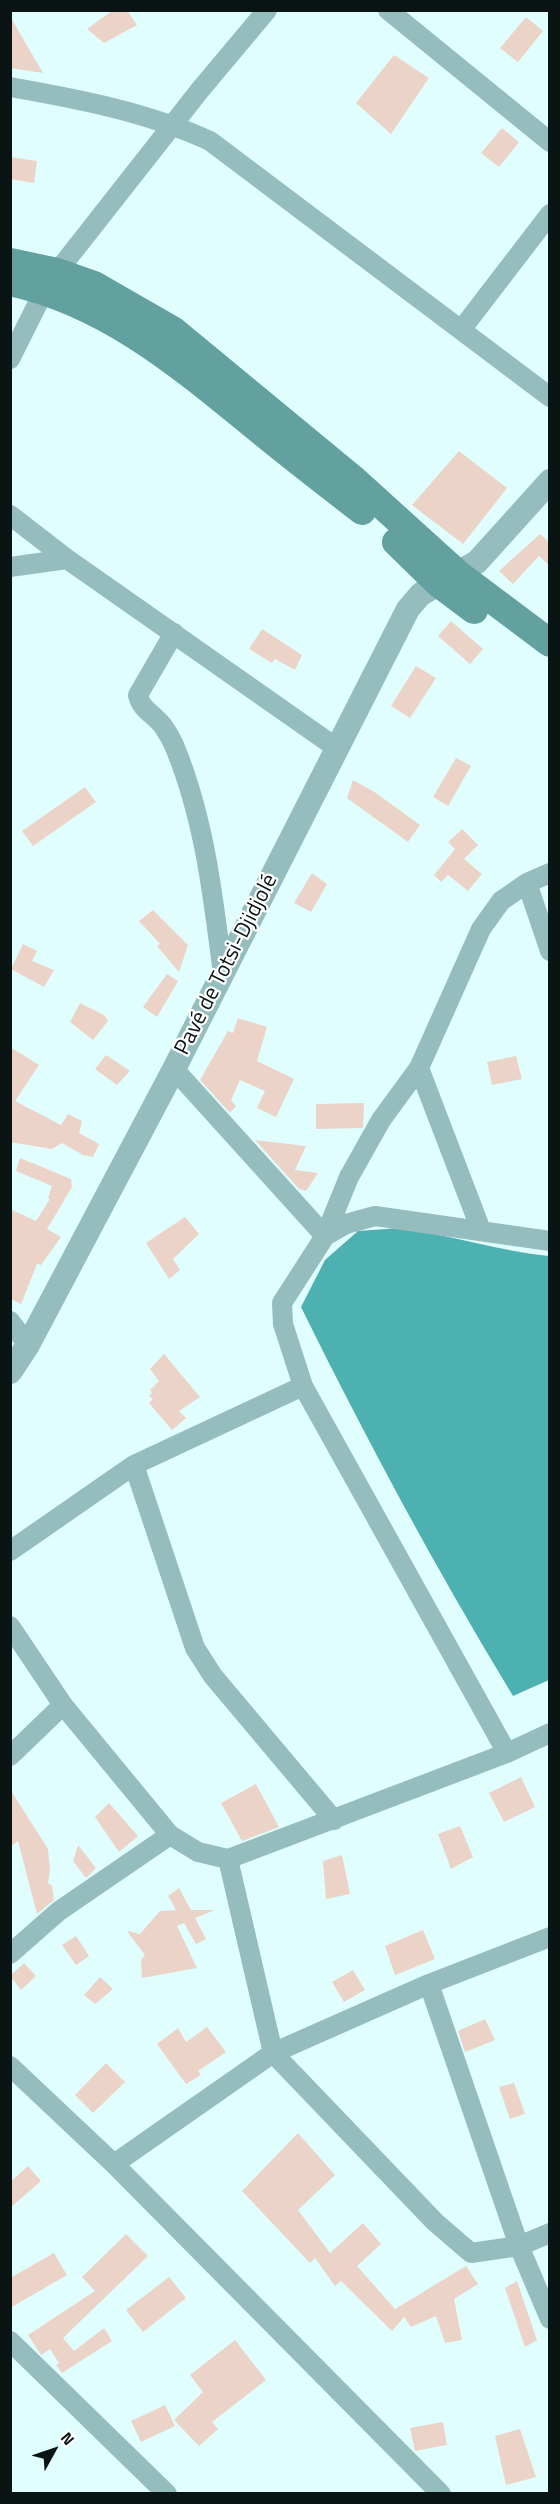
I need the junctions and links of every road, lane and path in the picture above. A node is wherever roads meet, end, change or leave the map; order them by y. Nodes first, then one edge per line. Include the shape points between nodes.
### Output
1 (267, 10) edge
2 (388, 10) edge
3 (10, 87) edge
4 (173, 124) junction
5 (549, 142) edge
6 (549, 214) edge
7 (10, 262) edge
8 (51, 281) junction
9 (10, 282) edge
10 (461, 330) junction
11 (10, 359) edge
12 (549, 397) edge
13 (549, 481) edge
14 (10, 515) edge
15 (67, 559) junction
16 (10, 567) edge
17 (448, 578) junction
18 (174, 633) junction
19 (549, 643) edge
20 (549, 665) edge
21 (338, 748) junction
22 (549, 873) edge
23 (528, 883) junction
24 (549, 951) edge
25 (223, 974) junction
26 (419, 1068) junction
27 (174, 1069) junction
28 (481, 1230) junction
29 (325, 1236) junction
30 (549, 1241) edge
31 (10, 1321) edge
32 (28, 1345) junction
33 (10, 1372) edge
34 (303, 1386) junction
35 (134, 1465) junction
36 (10, 1551) edge
37 (10, 1626) edge
38 (63, 1705) junction
39 (549, 1733) edge
40 (507, 1753) junction
41 (10, 1756) edge
42 (334, 1820) junction
43 (170, 1835) junction
44 (228, 1859) junction
45 (549, 1937) edge
46 (10, 1954) edge
47 (429, 1984) junction
48 (273, 2053) junction
49 (10, 2066) edge
50 (114, 2164) junction
51 (549, 2233) edge
52 (519, 2246) junction
53 (549, 2319) edge
54 (10, 2341) edge
55 (167, 2493) edge
56 (441, 2493) edge

1 - 4 street
2 - 5 street
3 - 4 street via 103,105
4 - 8 street
4 - 10 street via 210,141
6 - 10 street
7 - 8 main road
8 - 9 main road
8 - 11 street
8 - 17 main road via 81,304 150,343
10 - 12 street
13 - 17 street, Pavé de Totsi-Djidjolé via 477,562
14 - 15 street
15 - 16 street
15 - 18 street
17 - 19 main road
17 - 20 main road
17 - 21 street, Pavé de Totsi-Djidjolé via 421,594 408,609
18 - 21 street
18 - 25 street via 138,695 140,704 162,726 175,748 196,806 210,870
21 - 25 street, Pavé de Totsi-Djidjolé
22 - 23 street
23 - 24 street
23 - 26 street via 501,901 482,929
25 - 27 street, Pavé de Totsi-Djidjolé
26 - 28 street
26 - 29 street via 381,1120 349,1177
27 - 29 street
27 - 32 street, Pavé de Totsi-Djidjolé
28 - 29 street via 375,1216 346,1224
28 - 30 street
29 - 34 street via 282,1303 283,1324
31 - 32 street
32 - 33 street, Pavé de Totsi-Djidjolé
34 - 35 street
34 - 40 street
35 - 36 street
35 - 42 street via 195,1648 213,1676
37 - 38 street
38 - 41 street
38 - 43 street
39 - 40 street
40 - 42 street
42 - 44 street
43 - 44 street via 198,1852
43 - 46 street via 59,1911
44 - 48 street
45 - 47 street
47 - 48 street
47 - 52 street
48 - 50 street
48 - 52 street via 435,2222 471,2253
49 - 50 street
50 - 56 street
51 - 52 street
52 - 53 street
54 - 55 street

